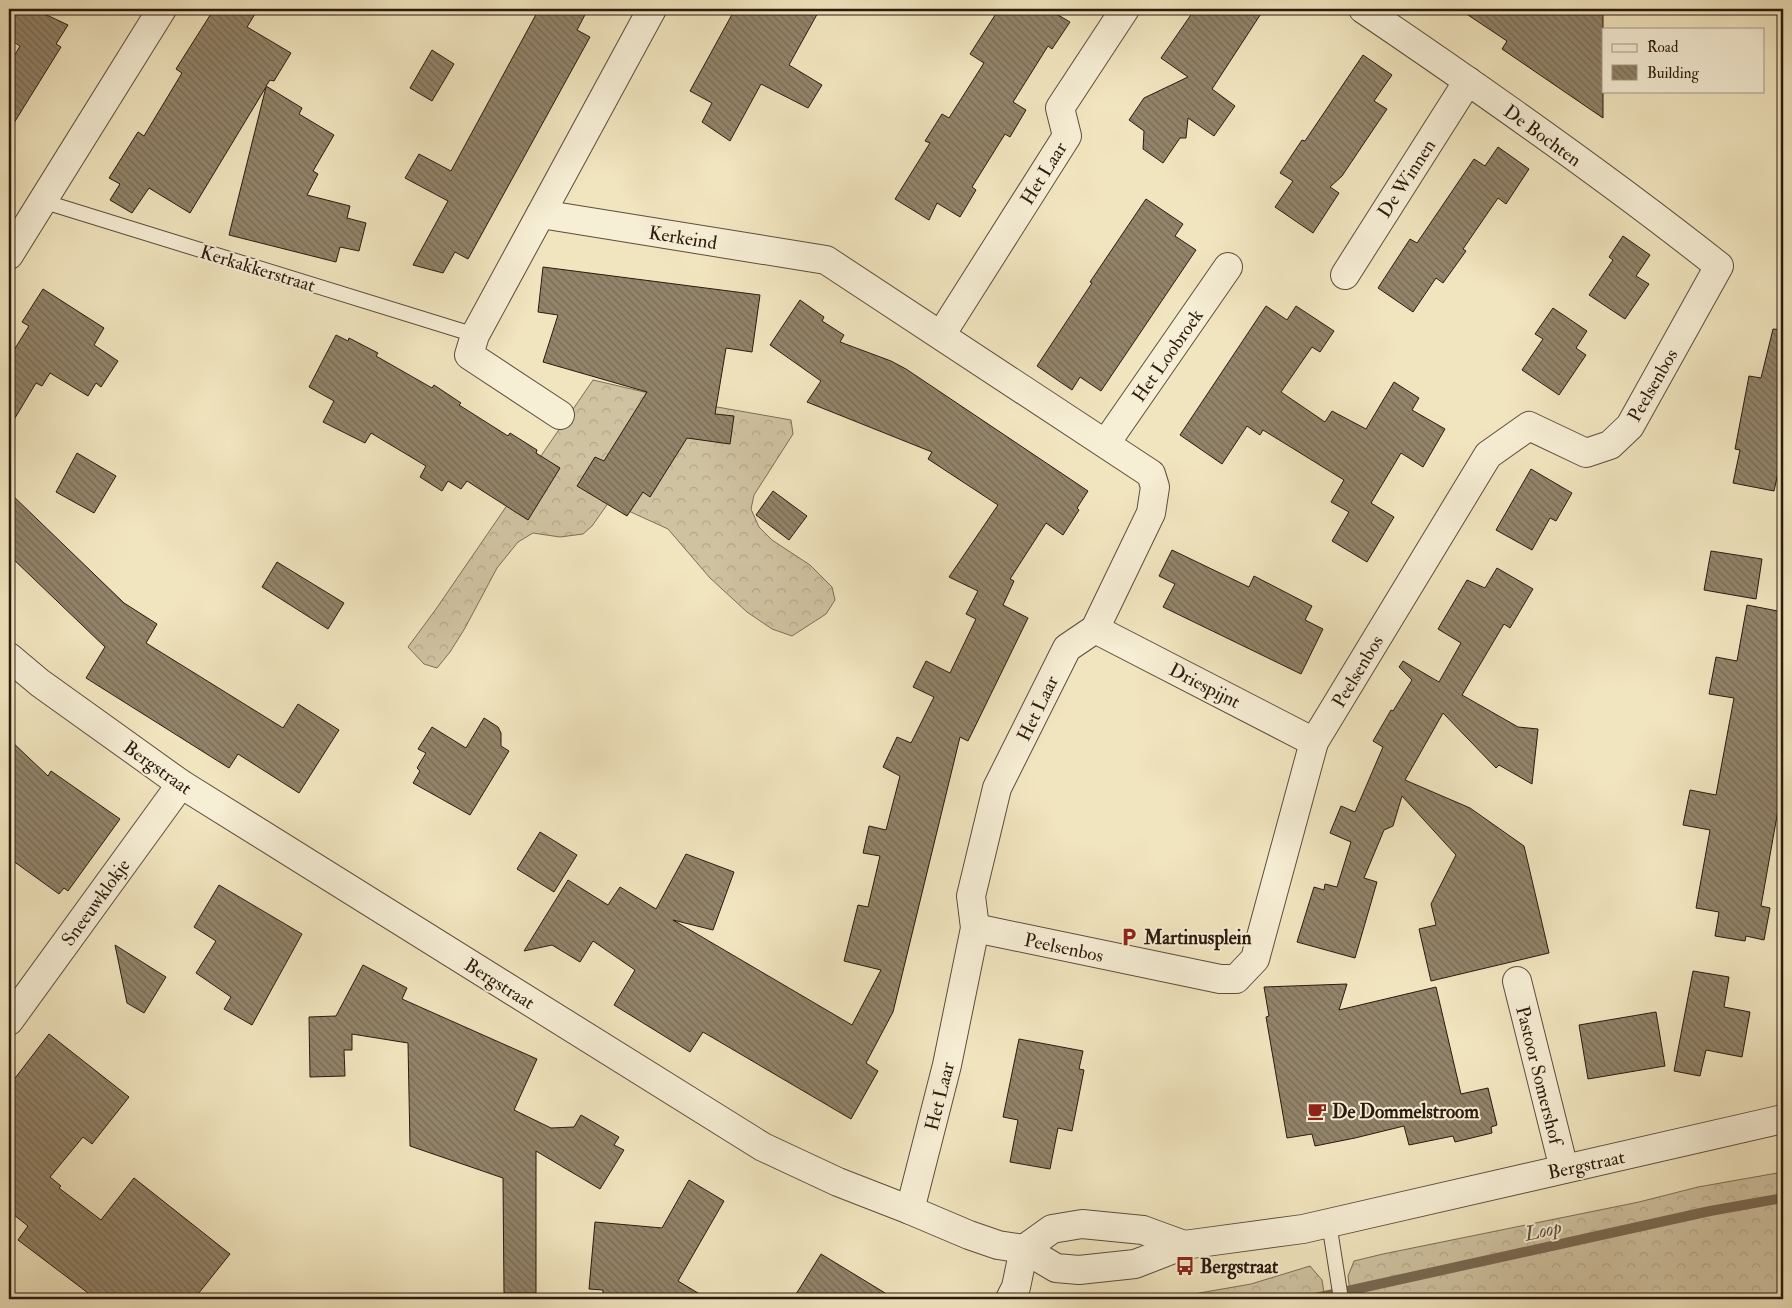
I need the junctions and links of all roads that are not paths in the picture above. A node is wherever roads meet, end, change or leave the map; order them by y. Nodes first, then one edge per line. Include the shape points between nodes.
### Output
1 (162, 9) edge
2 (652, 9) edge
3 (1125, 9) edge
4 (1363, 9) edge
5 (1468, 80) junction
6 (42, 201) junction
7 (541, 214) junction
8 (9, 255) edge
9 (1719, 266) joint
10 (1228, 267) dead end
11 (1345, 274) dead end
12 (475, 335) junction
13 (941, 335) junction
14 (560, 416) dead end
15 (1106, 443) junction
16 (1095, 629) junction
17 (9, 657) edge
18 (1314, 742) junction
19 (181, 784) junction
20 (975, 928) junction
21 (1517, 982) dead end
22 (9, 1020) edge
23 (1783, 1119) edge
24 (1564, 1169) junction
25 (910, 1210) junction
26 (1330, 1223) junction
27 (1184, 1245) junction
28 (1024, 1249) junction
29 (1010, 1299) edge
30 (1341, 1299) edge

1 - 6 street
2 - 7 street
3 - 13 street, Het Laar via 1060,108 1067,136
4 - 5 street, De Bochten
5 - 9 street, De Bochten via 1659,218
5 - 11 street, De Winnen
6 - 8 street
6 - 12 lane, Kerkakkerstraat
7 - 12 street
7 - 13 street, Kerkeind via 826,260
9 - 18 street, Peelsenbos via 1630,426 1610,445 1586,453 1529,426 1488,456
10 - 15 street, Het Loobroek
12 - 14 street via 469,355
13 - 15 street
15 - 16 street via 1152,474 1155,487 1151,513
16 - 18 street, Driespijnt
16 - 20 street, Het Laar via 1067,648 997,788 970,896
17 - 19 street, Bergstraat via 40,683
18 - 20 street, Peelsenbos via 1255,959 1236,979 1220,979
19 - 22 street, Sneeuwklokje
19 - 25 street, Bergstraat via 763,1148
20 - 25 street, Het Laar via 947,1065
21 - 24 street, Pastoor Somershof
23 - 24 street, Bergstraat
24 - 26 street, Bergstraat
25 - 28 street, Bergstraat via 998,1245
26 - 27 street, Bergstraat
26 - 30 lane
27 - 28 street, Bergstraat via 1135,1264 1079,1270 1056,1268
27 - 28 street, Bergstraat via 1143,1230 1082,1224 1052,1229
28 - 29 street via 1016,1287

